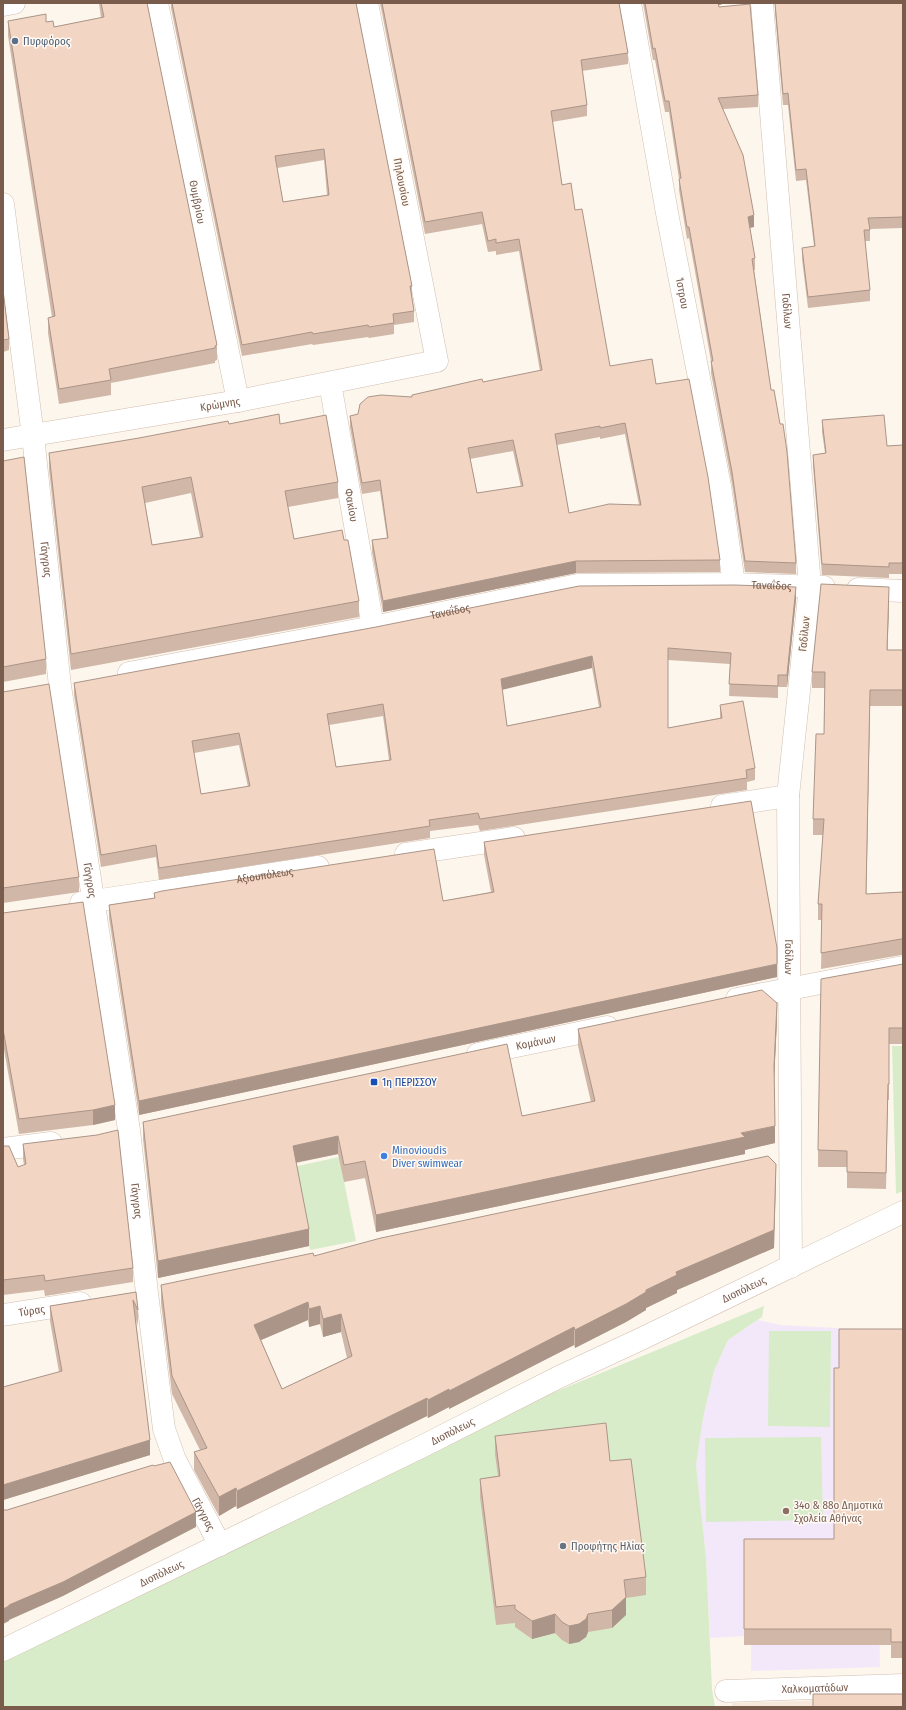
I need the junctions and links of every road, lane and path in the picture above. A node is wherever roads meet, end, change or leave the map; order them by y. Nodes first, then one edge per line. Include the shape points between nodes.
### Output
1 (14, 3) edge
2 (157, 3) edge
3 (367, 3) edge
4 (630, 3) edge
5 (762, 3) edge
6 (3, 5) edge
7 (4, 215) edge
8 (437, 361) joint
9 (330, 383) junction
10 (238, 401) junction
11 (33, 436) junction
12 (3, 440) edge
13 (734, 584) junction
14 (810, 586) junction
15 (903, 591) edge
16 (373, 627) junction
17 (107, 677) edge
18 (68, 684) junction
19 (39, 689) edge
20 (788, 796) junction
21 (701, 809) edge
22 (536, 834) edge
23 (386, 857) edge
24 (339, 864) edge
25 (95, 901) junction
26 (64, 906) edge
27 (903, 967) edge
28 (790, 988) junction
29 (720, 1003) edge
30 (628, 1022) edge
31 (458, 1058) edge
32 (152, 1125) edge
33 (119, 1132) junction
34 (72, 1140) edge
35 (3, 1149) edge
36 (790, 1157) junction
37 (767, 1162) edge
38 (903, 1212) edge
39 (791, 1266) junction
40 (168, 1288) edge
41 (137, 1294) junction
42 (97, 1300) edge
43 (3, 1315) edge
44 (175, 1460) junction
45 (153, 1467) edge
46 (220, 1545) junction
47 (3, 1650) edge
48 (903, 1685) edge
49 (726, 1691) dead end

1 - 6 street
2 - 10 street, Θυμβρίου
3 - 8 street, Πηλουσίου
4 - 13 street, Ίστρου via 667,213 720,486
5 - 14 street, Γαδίλων
7 - 11 street, Γάγγρας
8 - 9 street, Κρώμνης
9 - 10 street, Κρώμνης
9 - 16 street, Φακίου
10 - 11 street, Κρώμνης
11 - 12 street, Κρώμνης
11 - 18 street, Γάγγρας
13 - 14 street, Ταναΐδος
13 - 16 street, Ταναΐδος via 578,585
14 - 15 street, Ταναΐδος
14 - 20 street, Γαδίλων
16 - 17 street, Ταναΐδος
18 - 19 street
18 - 25 street, Γάγγρας
20 - 21 street
20 - 28 street, Γαδίλων
22 - 23 street
24 - 25 street, Αξιουπόλεως
25 - 26 street, Αξιουπόλεως
25 - 33 street, Γάγγρας
27 - 28 street
28 - 29 street
28 - 36 street, Γαδίλων
30 - 31 street, Κομάνων
32 - 33 street
33 - 41 street, Γάγγρας
34 - 35 street
36 - 37 street
36 - 39 street, Γαδίλων
38 - 39 street, Διοπόλεως
39 - 46 street, Διοπόλεως via 559,1377
40 - 41 street
41 - 44 street, Γάγγρας via 164,1429
42 - 43 street, Τύρας
44 - 45 street
44 - 46 street, Γάγγρας
46 - 47 street, Διοπόλεως
48 - 49 street, Χαλκοματάδων

